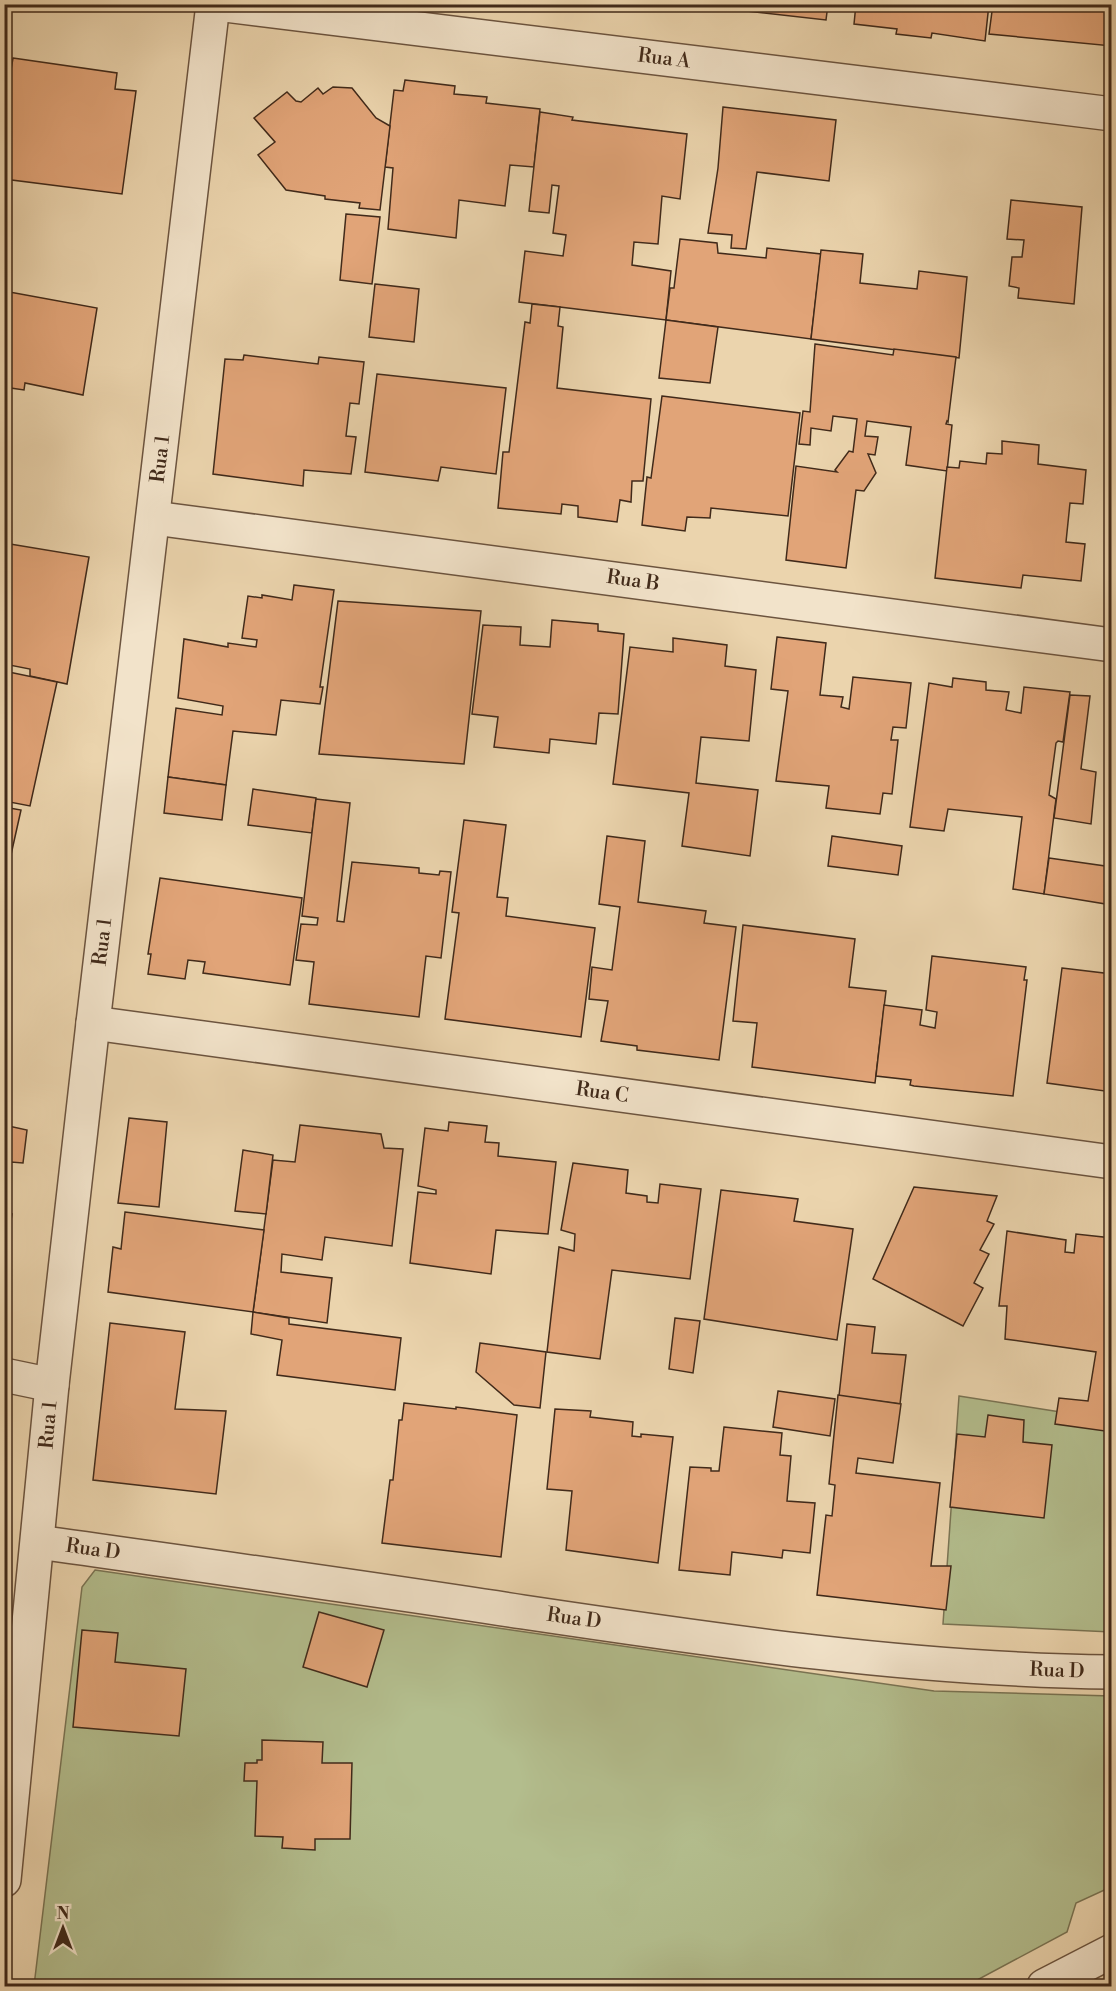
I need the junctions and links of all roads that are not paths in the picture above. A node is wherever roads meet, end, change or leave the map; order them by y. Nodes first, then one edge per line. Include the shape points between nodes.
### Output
1 (215, 4) edge
2 (1112, 114) edge
3 (154, 518) junction
4 (1112, 645) edge
5 (93, 1023) junction
6 (1112, 1162) edge
7 (4, 1375) edge
8 (52, 1385) junction
9 (38, 1542) junction
10 (1112, 1672) edge
11 (4, 1880) edge
12 (1112, 1951) edge
13 (1044, 1986) edge

1 - 2 street, Rua A
1 - 3 street, Rua 1
3 - 4 street, Rua B
3 - 5 street, Rua 1
5 - 6 street, Rua C
5 - 8 street, Rua 1
7 - 8 street
8 - 9 street, Rua 1
9 - 10 street, Rua D via 877,1660 1051,1672
9 - 11 street, Rua 1
12 - 13 street

